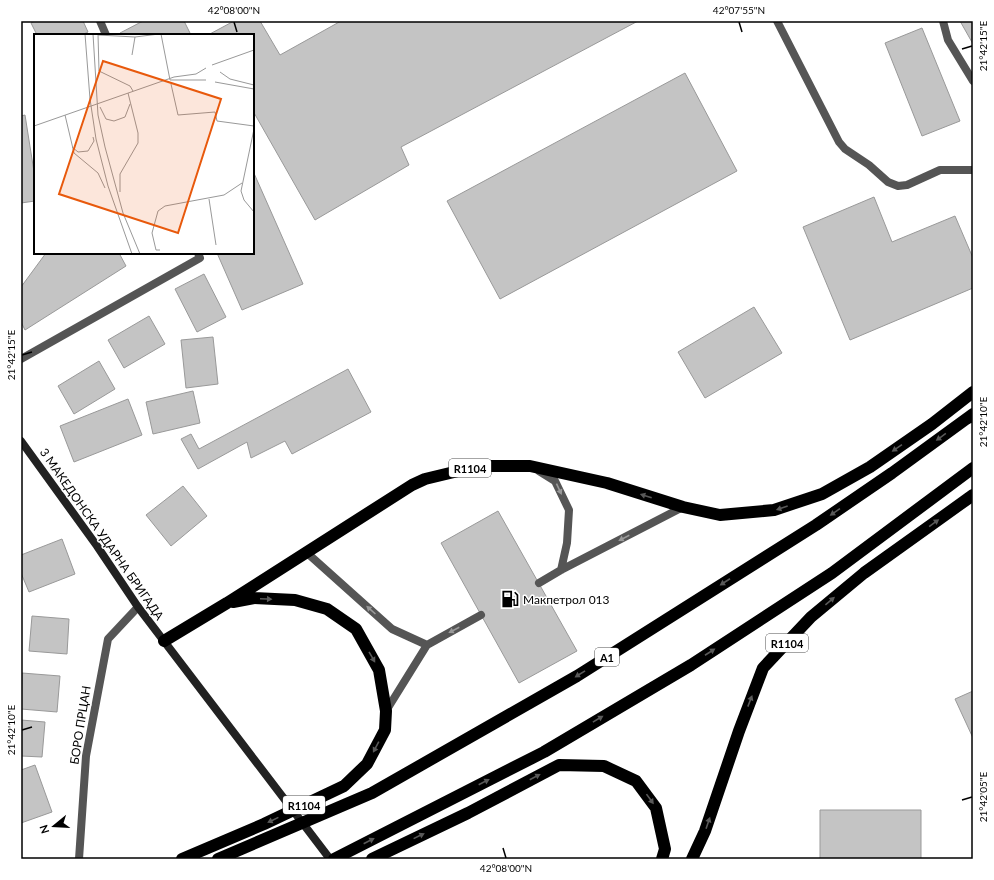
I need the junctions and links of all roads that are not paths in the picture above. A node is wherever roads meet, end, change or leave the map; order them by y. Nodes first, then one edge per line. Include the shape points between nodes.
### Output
1 (100, 21) edge
2 (777, 21) edge
3 (943, 21) edge
4 (106, 34) edge
5 (973, 81) edge
6 (973, 170) edge
7 (198, 254) edge
8 (21, 359) edge
9 (973, 392) edge
10 (973, 414) edge
11 (21, 441) edge
12 (530, 466) junction
13 (973, 468) edge
14 (973, 495) edge
15 (683, 507) junction
16 (306, 552) junction
17 (561, 570) junction
18 (539, 583) dead end
19 (227, 603) junction
20 (138, 607) junction
21 (481, 615) dead end
22 (164, 641) junction
23 (427, 645) junction
24 (386, 710) junction
25 (79, 859) edge
26 (182, 859) edge
27 (218, 859) edge
28 (330, 859) edge
29 (334, 859) edge
30 (372, 859) edge
31 (662, 859) edge
32 (692, 859) edge

1 - 4 street
2 - 6 street via 839,142 888,182 898,186 907,185 940,170
3 - 5 street via 948,40
7 - 8 street via 200,258
9 -> 15 highway, R1104 via 870,467 822,494 774,510 720,515
10 -> 27 highway, A1 via 816,525 577,676 372,793
11 - 20 main road, 3 МАКЕДОНСКА УДАРНА БРИГАДА / R1104
15 -> 12 highway, R1104 via 607,483
12 - 16 highway, R1104 via 479,466 425,480 412,485
12 -> 17 street via 555,480 569,510 567,544
29 -> 13 highway via 544,752 691,665 832,573
32 -> 14 highway, R1104 via 705,831 763,668 811,617 864,573
15 -> 17 street
16 - 19 highway, R1104
23 -> 16 street via 392,629
17 - 18 street
19 - 22 highway, R1104
19 -> 24 highway, R1104 via 254,598 295,600 327,610 356,629 379,670
20 - 22 main road, 3 МАКЕДОНСКА УДАРНА БРИГАДА / R1104
20 - 25 street, БОРО ПРЦАН via 108,639 86,756
21 -> 23 street
22 - 28 main road, R1104
23 - 24 street
24 -> 26 highway, R1104 via 385,730 367,764 344,786
30 -> 31 highway via 468,813 559,765 604,766 636,780 656,808 665,849

